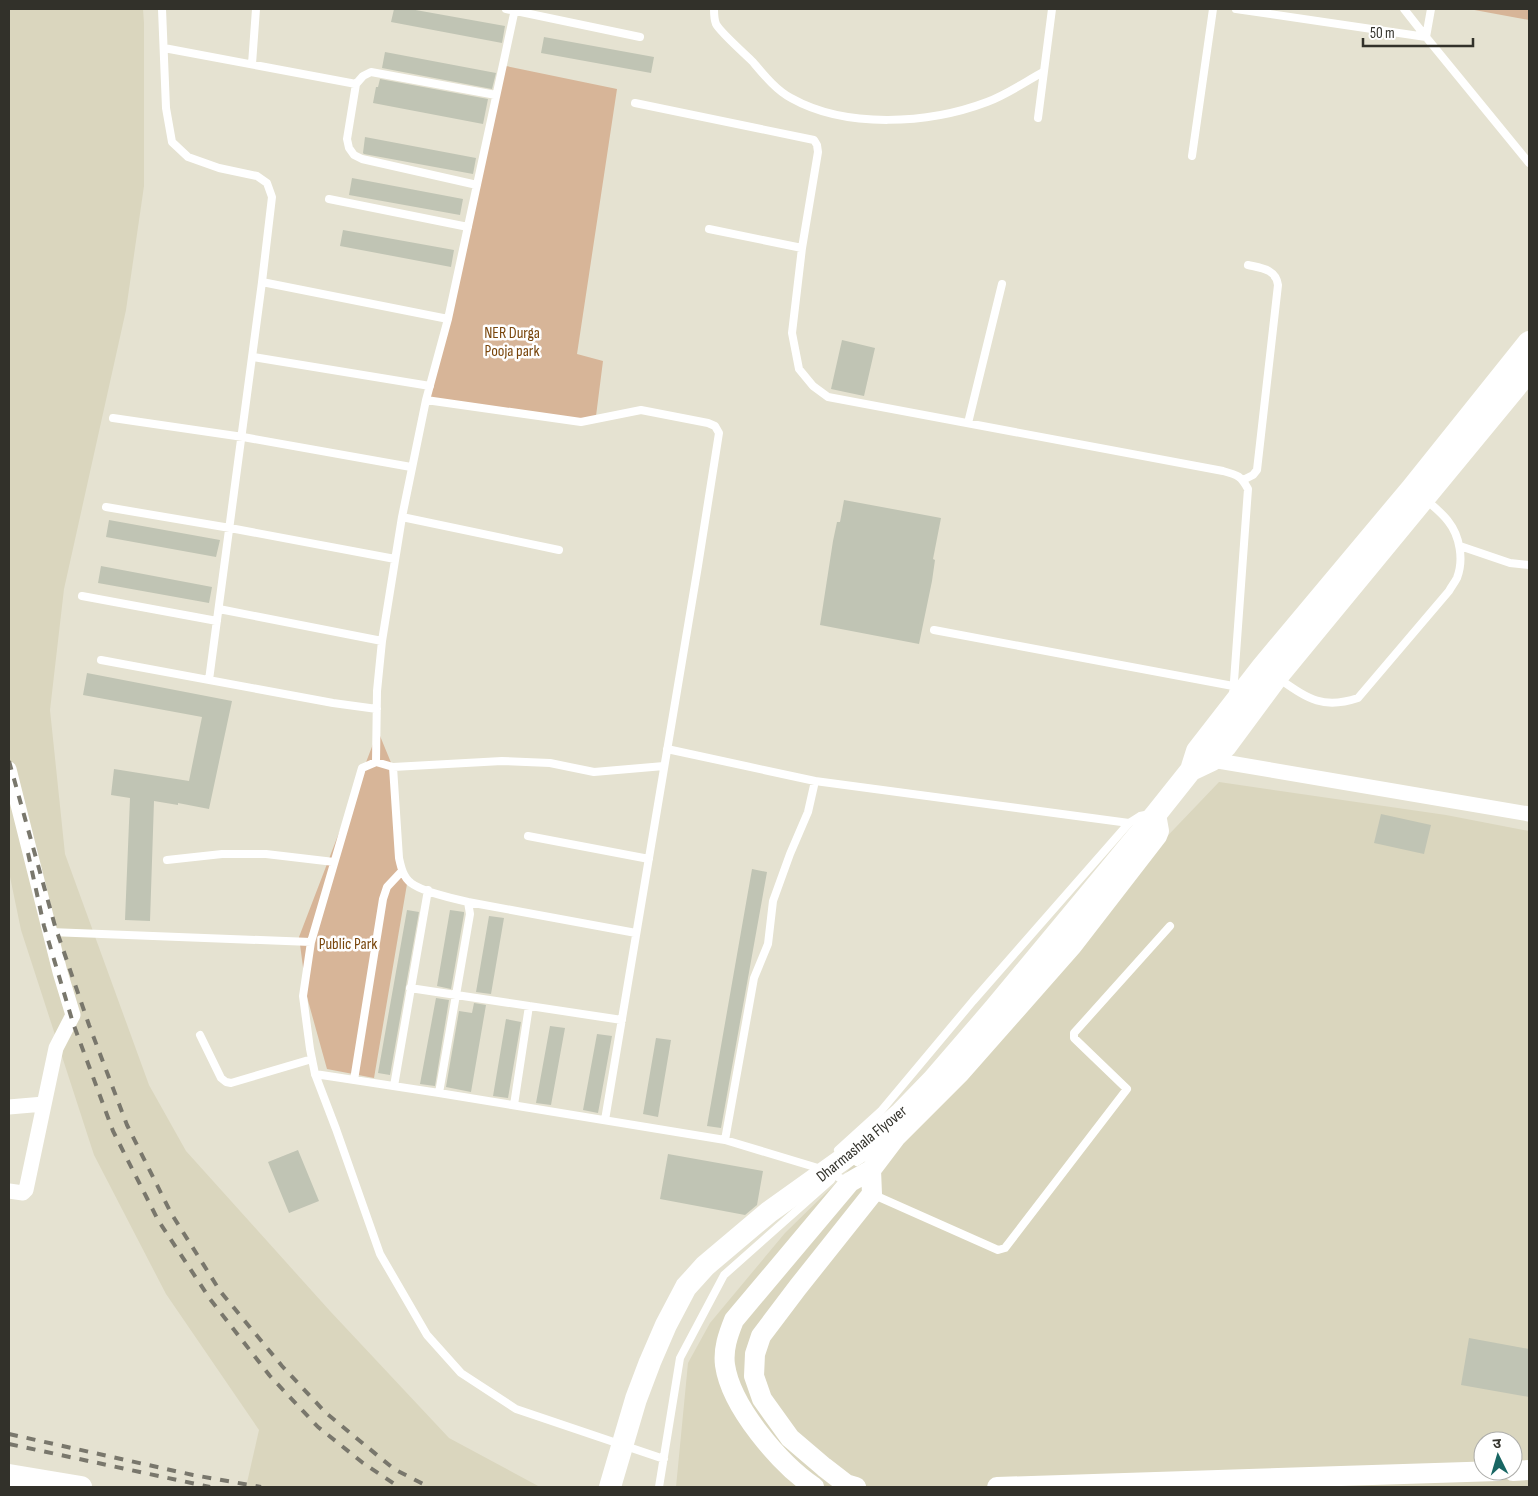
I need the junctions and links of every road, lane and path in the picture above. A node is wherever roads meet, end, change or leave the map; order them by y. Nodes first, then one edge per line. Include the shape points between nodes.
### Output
1 (162, 9) edge
2 (256, 9) edge
3 (512, 9) edge
4 (714, 9) edge
5 (1052, 9) edge
6 (1213, 9) edge
7 (1236, 9) edge
8 (1404, 9) edge
9 (1431, 9) edge
10 (1426, 37) junction
11 (640, 38) dead end
12 (164, 48) junction
13 (252, 64) junction
14 (1044, 72) junction
15 (356, 84) junction
16 (496, 95) junction
17 (636, 103) dead end
18 (1038, 118) dead end
19 (1192, 156) dead end
20 (1529, 163) edge
21 (477, 185) junction
22 (329, 200) dead end
23 (468, 227) junction
24 (709, 229) dead end
25 (802, 248) junction
26 (1248, 265) dead end
27 (262, 282) junction
28 (1002, 284) dead end
29 (448, 319) junction
30 (1529, 342) edge
31 (253, 357) junction
32 (1529, 371) edge
33 (430, 386) junction
34 (426, 400) junction
35 (114, 418) dead end
36 (968, 423) junction
37 (243, 437) junction
38 (411, 467) junction
39 (1243, 480) junction
40 (1419, 493) junction
41 (106, 507) dead end
42 (402, 516) junction
43 (230, 528) junction
44 (1460, 546) junction
45 (559, 550) dead end
46 (395, 560) junction
47 (1529, 566) edge
48 (82, 596) dead end
49 (219, 610) junction
50 (217, 621) junction
51 (934, 630) dead end
52 (382, 641) junction
53 (101, 660) dead end
54 (1270, 672) junction
55 (210, 680) junction
56 (1233, 696) junction
57 (377, 709) junction
58 (668, 749) junction
59 (1200, 760) junction
60 (376, 762) junction
61 (664, 766) junction
62 (393, 767) junction
63 (9, 769) edge
64 (815, 781) junction
65 (1156, 814) junction
66 (1529, 814) edge
67 (1133, 829) junction
68 (528, 836) dead end
69 (649, 859) junction
70 (167, 860) dead end
71 (334, 862) junction
72 (402, 871) junction
73 (428, 890) junction
74 (468, 902) junction
75 (1170, 926) dead end
76 (50, 932) junction
77 (636, 933) junction
78 (311, 942) junction
79 (410, 988) junction
80 (456, 995) junction
81 (529, 1006) junction
82 (622, 1020) junction
83 (200, 1035) dead end
84 (312, 1059) junction
85 (315, 1074) junction
86 (354, 1080) junction
87 (394, 1086) junction
88 (440, 1093) junction
89 (44, 1104) junction
90 (514, 1106) junction
91 (9, 1107) edge
92 (605, 1120) junction
93 (896, 1137) junction
94 (725, 1140) junction
95 (834, 1154) dead end
96 (826, 1160) dead end
97 (818, 1168) junction
98 (854, 1181) junction
99 (9, 1191) edge
100 (664, 1459) junction
101 (1473, 1472) edge
102 (9, 1475) edge
103 (81, 1487) edge
104 (610, 1487) edge
105 (659, 1487) edge
106 (814, 1487) edge
107 (856, 1487) edge
108 (997, 1487) edge

1 - 12 lane
2 - 13 lane
3 - 11 lane
3 - 16 lane
4 - 14 lane via 717,25 777,88 817,109 855,118 927,118 961,110 988,102
5 - 14 lane
6 - 19 lane
7 - 10 lane
8 - 10 lane
9 - 10 lane
10 - 20 lane
12 - 13 lane
12 - 27 lane via 166,108 172,142 188,157 257,176 267,182 272,197
13 - 15 lane
14 - 18 lane
15 - 16 lane via 371,72
15 - 21 lane via 346,138 354,156
16 - 21 lane
17 - 25 lane via 814,140 818,152
21 - 23 lane
22 - 23 lane
23 - 29 lane
24 - 25 lane
25 - 36 lane via 792,333 800,369 813,386 828,397
26 - 39 lane via 1272,272 1278,285 1257,470
27 - 29 lane
27 - 31 lane
28 - 36 lane
29 - 33 lane
30 - 40 main road
31 - 33 lane
31 - 37 lane
32 - 40 main road
33 - 34 lane
34 - 38 lane
34 - 58 lane via 581,422 641,410 715,426 719,432 718,442
35 - 37 lane
36 - 39 lane via 1223,471 1237,474
37 - 38 lane
37 - 43 lane
38 - 42 lane
39 - 56 lane via 1248,489
40 - 44 lane via 1448,521
40 - 54 main road
41 - 43 lane
42 - 45 lane
42 - 46 lane
43 - 46 lane
43 - 49 lane
44 - 47 lane
44 - 54 lane via 1457,579 1449,591 1358,698 1331,704 1319,702 1306,697
46 - 52 lane
48 - 50 lane
49 - 50 lane
49 - 52 lane
50 - 55 lane
51 - 56 lane
52 - 57 lane
53 - 55 lane
54 - 56 main road
54 - 59 main road via 1226,746
55 - 57 lane
56 - 59 main road
57 - 60 lane
58 - 61 lane
58 - 64 lane
59 - 65 main road, Dharmashala Flyover
59 - 66 street
60 - 62 lane
60 - 71 lane via 362,768
61 - 62 lane via 594,772 550,763 502,761
61 - 69 lane
62 - 72 lane
63 - 76 street
64 - 67 lane
64 - 94 lane via 808,812 773,901 768,944 754,978
65 - 67 main road, Dharmashala Flyover
65 - 93 street via 1160,831 1157,836 1072,946 960,1073
67 - 95 lane via 973,1001 881,1111
67 - 104 main road, Dharmashala Flyover via 995,1008 901,1113 874,1137 769,1212 705,1266 686,1287 650,1362
68 - 69 lane
69 - 77 lane
70 - 71 lane via 222,854 266,854
71 - 78 lane
72 - 73 lane via 411,884
72 - 86 lane via 387,888 383,899
73 - 74 lane
73 - 79 lane
74 - 77 lane
74 - 80 lane via 470,914
75 - 98 lane via 1074,1033 1074,1038 1127,1089 1005,1248 998,1250
76 - 78 lane
76 - 89 street via 73,1014 56,1048
77 - 82 lane
78 - 84 lane via 303,996
79 - 80 lane
79 - 87 lane
80 - 81 lane
80 - 88 lane
81 - 82 lane
81 - 90 lane
82 - 92 lane
83 - 84 lane via 226,1082
84 - 85 lane
85 - 86 lane
85 - 100 lane via 380,1254 427,1335 461,1373 516,1409
86 - 87 lane
87 - 88 lane
88 - 90 lane
89 - 91 street
89 - 99 street via 26,1190 23,1193
90 - 92 lane
92 - 94 lane
93 - 98 lane
93 - 98 street via 871,1170
94 - 97 lane
96 - 97 lane
97 - 98 lane
98 - 100 lane via 724,1275 680,1358
98 - 106 street via 734,1320 726,1341 729,1385 739,1403 768,1445
98 - 107 street via 798,1287 761,1336 755,1354 754,1376 762,1399 790,1438 824,1468 846,1484
100 - 105 lane
101 - 108 street
102 - 103 main road

